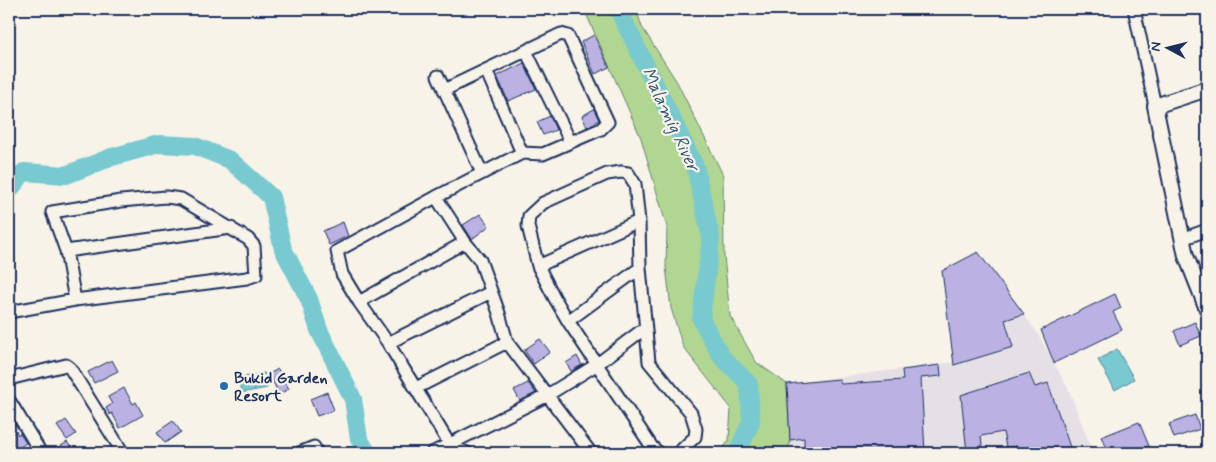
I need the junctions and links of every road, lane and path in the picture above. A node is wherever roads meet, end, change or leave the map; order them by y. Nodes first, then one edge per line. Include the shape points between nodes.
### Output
1 (1134, 9) edge
2 (526, 51) junction
3 (486, 70) junction
4 (438, 76) dead end
5 (1207, 89) edge
6 (444, 90) junction
7 (1155, 106) junction
8 (570, 141) junction
9 (522, 153) junction
10 (482, 173) junction
11 (436, 197) junction
12 (639, 221) junction
13 (232, 228) junction
14 (1207, 230) edge
15 (1182, 239) junction
16 (465, 242) junction
17 (66, 251) junction
18 (538, 266) junction
19 (640, 268) junction
20 (491, 292) junction
21 (75, 300) junction
22 (358, 302) junction
23 (1207, 310) edge
24 (9, 312) edge
25 (568, 321) junction
26 (644, 328) junction
27 (507, 342) junction
28 (388, 343) junction
29 (596, 365) junction
30 (9, 379) edge
31 (416, 388) junction
32 (546, 396) junction
33 (9, 400) edge
34 (450, 445) junction
35 (41, 453) edge
36 (123, 453) edge
37 (299, 453) edge
38 (317, 453) edge
39 (432, 453) edge
40 (467, 453) edge
41 (590, 453) edge
42 (659, 453) edge
43 (678, 453) edge

1 - 7 street
2 - 3 street
2 - 8 street
2 - 8 street via 561,34 568,36 608,122 601,129
3 - 6 street
3 - 9 street
4 - 6 street
5 - 7 street
6 - 10 street
7 - 15 street
8 - 9 street via 543,154
9 - 10 street
10 - 11 street
11 - 16 street
11 - 22 street via 337,251 342,274
12 - 18 street
12 - 18 street via 635,184 628,174 608,174 543,203 530,216 528,226
12 - 19 street
13 - 17 street
13 - 17 street via 181,199 121,201 52,212
13 - 21 street via 254,246 256,275
14 - 15 street
15 - 23 street
16 - 20 street via 480,260
16 - 22 street
17 - 21 street
18 - 25 street
19 - 25 street
19 - 26 street
20 - 27 street
20 - 28 street
21 - 24 street
22 - 28 street
25 - 29 street
26 - 29 street
26 - 43 street via 649,362 691,413 696,430 695,437
27 - 31 street
27 - 32 street
28 - 31 street
29 - 32 street
29 - 42 street
30 - 36 street via 66,366 70,368
31 - 34 street
32 - 34 street
32 - 41 street
33 - 35 street
34 - 39 street
34 - 40 street
37 - 38 street via 314,447

